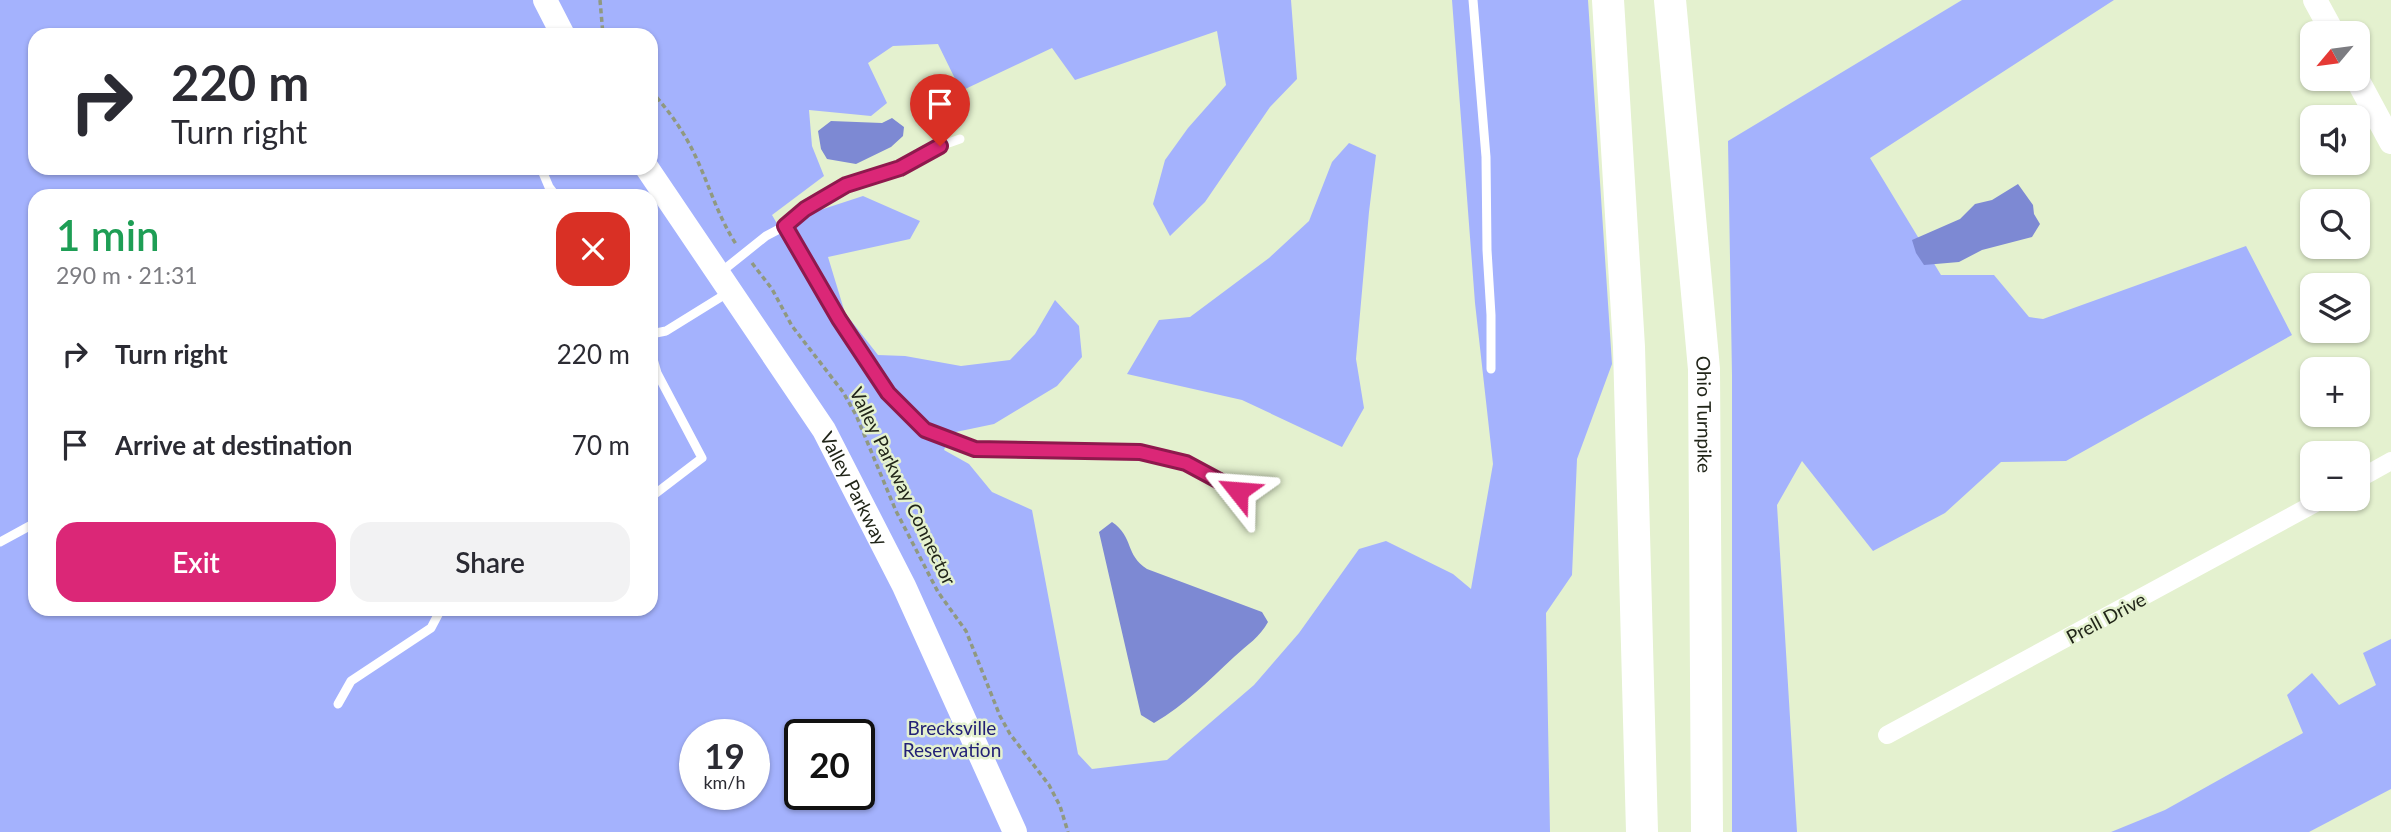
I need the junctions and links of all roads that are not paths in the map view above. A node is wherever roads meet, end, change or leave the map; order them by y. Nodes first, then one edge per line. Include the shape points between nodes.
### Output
1 (545, 0) edge
2 (1473, 0) edge
3 (1608, 0) edge
4 (1670, 0) edge
5 (2315, 0) edge
6 (2326, 21) edge
7 (559, 28) edge
8 (2363, 91) edge
9 (960, 139) dead end
10 (2391, 142) edge
11 (653, 175) edge
12 (785, 226) junction
13 (725, 283) junction
14 (658, 333) edge
15 (1491, 369) dead end
16 (658, 375) edge
17 (2391, 461) edge
18 (2370, 473) edge
19 (1238, 491) dead end
20 (658, 492) edge
21 (2301, 511) edge
22 (28, 527) edge
23 (0, 542) edge
24 (437, 616) edge
25 (338, 704) dead end
26 (1887, 735) dead end
27 (1015, 832) edge
28 (1642, 832) edge
29 (1707, 832) edge

1 - 7 street
2 - 15 lane via 1486,157
3 - 28 highway via 1629,347
4 - 29 highway, Ohio Turnpike via 1704,369
5 - 6 street
8 - 10 street
9 - 12 lane via 900,168 846,185
11 - 13 street, Valley Parkway
12 - 13 lane via 745,255
12 - 19 lane via 888,393 925,430 975,449 1140,452 1186,463
13 - 14 lane
13 - 27 street, Valley Parkway via 824,430 904,586
16 - 20 lane via 702,458
17 - 18 street
21 - 26 street, Prell Drive
22 - 23 lane
24 - 25 lane via 431,628 351,681

